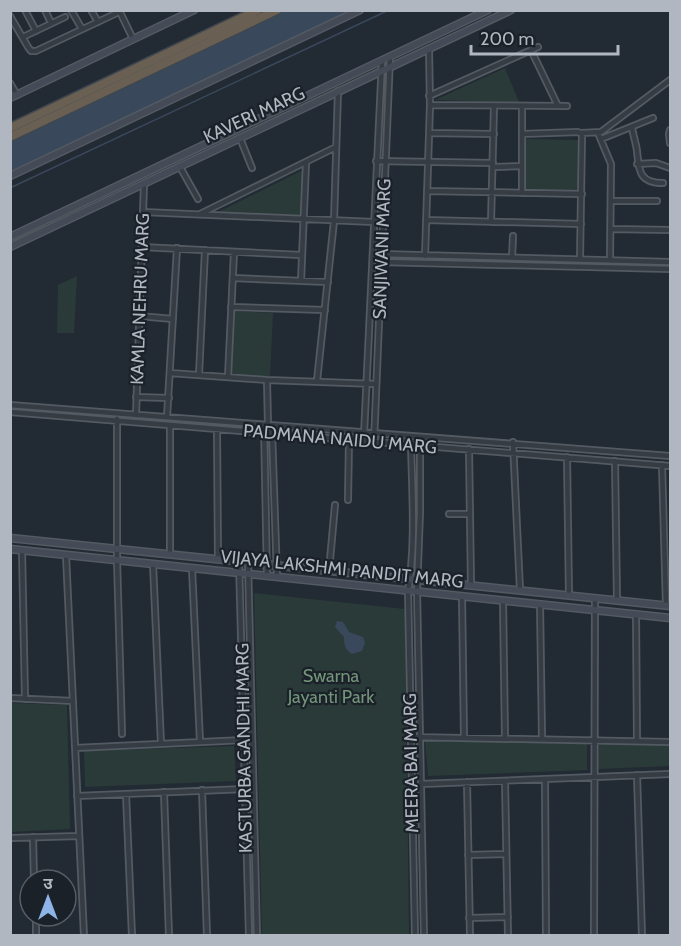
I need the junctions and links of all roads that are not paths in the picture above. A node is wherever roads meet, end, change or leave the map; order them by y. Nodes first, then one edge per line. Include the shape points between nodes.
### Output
1 (25, 10) edge
2 (45, 10) edge
3 (71, 10) edge
4 (91, 10) edge
5 (194, 10) edge
6 (258, 10) edge
7 (277, 10) edge
8 (360, 10) edge
9 (488, 10) edge
10 (511, 10) edge
11 (119, 11) edge
12 (10, 16) edge
13 (65, 17) dead end
14 (98, 22) junction
15 (51, 23) junction
16 (82, 29) junction
17 (36, 30) junction
18 (23, 37) junction
19 (133, 39) junction
20 (538, 47) dead end
21 (429, 49) junction
22 (531, 50) junction
23 (390, 57) junction
24 (382, 61) junction
25 (389, 67) junction
26 (381, 71) junction
27 (670, 80) edge
28 (10, 83) edge
29 (338, 91) junction
30 (429, 96) junction
31 (14, 97) edge
32 (430, 105) junction
33 (495, 106) junction
34 (522, 106) junction
35 (558, 106) junction
36 (567, 106) dead end
37 (653, 118) dead end
38 (632, 127) junction
39 (10, 128) edge
40 (670, 130) edge
41 (429, 133) junction
42 (581, 133) junction
43 (598, 133) junction
44 (494, 134) junction
45 (522, 134) junction
46 (10, 137) edge
47 (240, 138) junction
48 (601, 139) junction
49 (670, 143) edge
50 (336, 147) junction
51 (376, 161) junction
52 (306, 162) junction
53 (385, 162) junction
54 (428, 162) junction
55 (637, 164) junction
56 (493, 165) junction
57 (180, 166) junction
58 (522, 166) junction
59 (252, 168) dead end
60 (670, 168) edge
61 (10, 176) edge
62 (663, 183) dead end
63 (144, 184) junction
64 (427, 191) junction
65 (492, 192) junction
66 (522, 193) junction
67 (582, 194) junction
68 (198, 199) dead end
69 (611, 201) junction
70 (657, 201) dead end
71 (143, 212) junction
72 (198, 215) junction
73 (302, 219) junction
74 (426, 220) junction
75 (334, 221) junction
76 (374, 222) junction
77 (491, 222) junction
78 (581, 224) junction
79 (611, 229) junction
80 (670, 230) edge
81 (513, 236) dead end
82 (10, 237) edge
83 (10, 247) edge
84 (142, 247) junction
85 (177, 249) junction
86 (205, 250) junction
87 (234, 252) junction
88 (373, 254) junction
89 (381, 254) junction
90 (301, 255) junction
91 (425, 256) junction
92 (512, 258) junction
93 (580, 259) junction
94 (610, 260) junction
95 (372, 262) junction
96 (381, 262) junction
97 (670, 262) edge
98 (670, 269) edge
99 (232, 278) junction
100 (301, 280) junction
101 (328, 282) junction
102 (231, 307) junction
103 (325, 310) junction
104 (139, 316) junction
105 (173, 319) junction
106 (170, 373) junction
107 (199, 375) junction
108 (228, 377) junction
109 (267, 380) junction
110 (317, 381) junction
111 (366, 384) junction
112 (376, 384) junction
113 (136, 397) junction
114 (169, 398) junction
115 (10, 405) edge
116 (10, 412) edge
117 (117, 413) junction
118 (136, 415) junction
119 (168, 417) junction
120 (117, 421) junction
121 (170, 425) junction
122 (268, 425) junction
123 (217, 429) junction
124 (364, 432) junction
125 (264, 433) junction
126 (374, 433) junction
127 (272, 434) junction
128 (411, 436) junction
129 (420, 436) junction
130 (349, 440) junction
131 (364, 441) junction
132 (374, 442) junction
133 (513, 442) junction
134 (411, 445) junction
135 (420, 445) junction
136 (469, 449) junction
137 (514, 453) junction
138 (670, 456) edge
139 (567, 457) junction
140 (615, 461) junction
141 (662, 465) junction
142 (670, 466) edge
143 (348, 500) dead end
144 (335, 505) dead end
145 (449, 514) dead end
146 (470, 514) junction
147 (10, 538) edge
148 (10, 549) edge
149 (117, 549) junction
150 (22, 550) junction
151 (170, 554) junction
152 (66, 555) junction
153 (218, 559) junction
154 (117, 560) junction
155 (239, 561) junction
156 (248, 562) junction
157 (153, 564) junction
158 (267, 564) junction
159 (277, 565) junction
160 (192, 568) junction
161 (329, 571) junction
162 (240, 573) junction
163 (249, 574) junction
164 (267, 576) junction
165 (277, 577) junction
166 (410, 579) junction
167 (418, 579) junction
168 (471, 585) junction
169 (520, 590) junction
170 (408, 591) junction
171 (417, 591) junction
172 (569, 595) junction
173 (462, 596) junction
174 (594, 598) junction
175 (503, 600) junction
176 (617, 600) junction
177 (540, 604) junction
178 (668, 605) edge
179 (594, 610) junction
180 (636, 614) junction
181 (670, 618) edge
182 (10, 698) edge
183 (26, 699) junction
184 (73, 701) junction
185 (122, 734) dead end
186 (411, 737) junction
187 (420, 737) junction
188 (464, 738) junction
189 (505, 739) junction
190 (543, 739) junction
191 (244, 740) junction
192 (594, 740) junction
193 (638, 741) junction
194 (200, 742) junction
195 (670, 742) edge
196 (161, 744) junction
197 (75, 748) junction
198 (253, 755) junction
199 (244, 756) junction
200 (670, 774) edge
201 (637, 775) junction
202 (594, 777) junction
203 (544, 779) junction
204 (505, 781) junction
205 (466, 782) junction
206 (412, 784) junction
207 (421, 784) junction
208 (245, 789) junction
209 (202, 790) junction
210 (164, 792) junction
211 (126, 794) junction
212 (77, 796) junction
213 (79, 836) junction
214 (33, 837) junction
215 (10, 838) edge
216 (506, 854) junction
217 (468, 855) junction
218 (34, 868) edge
219 (508, 917) junction
220 (470, 918) junction
221 (84, 936) edge
222 (132, 936) edge
223 (169, 936) edge
224 (207, 936) edge
225 (249, 936) edge
226 (257, 936) edge
227 (415, 936) edge
228 (424, 936) edge
229 (470, 936) edge
230 (508, 936) edge
231 (546, 936) edge
232 (594, 936) edge
233 (642, 936) edge

1 - 17 street
2 - 15 street
3 - 16 street
4 - 14 street
5 - 19 street
6 - 39 highway
7 - 46 highway
8 - 61 street
9 - 23 street, KAVERI MARG
10 - 21 street, KAVERI MARG
11 - 14 street
11 - 19 street
12 - 18 street
13 - 15 street
14 - 16 street
15 - 17 street
16 - 18 street via 36,51 31,51
17 - 18 street
19 - 31 street
20 - 22 street
21 - 25 street, KAVERI MARG
21 - 30 street
22 - 30 street
22 - 35 street
23 - 24 street, KAVERI MARG
23 - 25 street, SANJIWANI MARG
24 - 26 street, SANJIWANI MARG
24 - 82 street, KAVERI MARG
25 - 26 street, KAVERI MARG
25 - 53 street, SANJIWANI MARG
26 - 29 street, KAVERI MARG
26 - 51 street, SANJIWANI MARG
27 - 43 street
28 - 31 street
29 - 47 street, KAVERI MARG
29 - 50 street
30 - 32 street
32 - 33 street
32 - 41 street
33 - 34 street
33 - 44 street
34 - 35 street
34 - 45 street
35 - 36 street
37 - 38 street
38 - 48 street
38 - 55 street
40 - 49 street
41 - 44 street
41 - 54 street
42 - 43 street
42 - 45 street
42 - 67 street
43 - 48 street
44 - 56 street
45 - 58 street
47 - 57 street, KAVERI MARG
47 - 59 street
48 - 69 street via 611,164
50 - 52 street
50 - 75 street
51 - 53 street
51 - 76 street, SANJIWANI MARG
52 - 72 street
52 - 73 street
53 - 54 street
53 - 89 street, SANJIWANI MARG
54 - 56 street
54 - 64 street
55 - 60 street via 656,163
55 - 62 street via 647,179
56 - 58 street
56 - 65 street
57 - 63 street, KAVERI MARG
57 - 68 street
58 - 66 street
63 - 71 street, KAMLA NEHRU MARG
63 - 83 street, KAVERI MARG
64 - 65 street
64 - 74 street
65 - 66 street
65 - 77 street
66 - 67 street
67 - 78 street
69 - 70 street
69 - 79 street
71 - 72 street
71 - 84 street, KAMLA NEHRU MARG
72 - 73 street
73 - 75 street
73 - 90 street
74 - 77 street
74 - 91 street
75 - 76 street
75 - 101 street
76 - 88 street, SANJIWANI MARG
77 - 78 street
78 - 93 street
79 - 80 street
79 - 94 street
81 - 92 street
84 - 85 street
84 - 104 street, KAMLA NEHRU MARG
85 - 86 street
85 - 105 street
86 - 87 street
86 - 107 street
87 - 90 street
87 - 99 street
88 - 89 street
88 - 95 street, SANJIWANI MARG
89 - 91 street
89 - 96 street, SANJIWANI MARG
90 - 100 street
91 - 92 street
92 - 93 street
93 - 94 street
94 - 97 street
95 - 96 street
95 - 111 street, SANJIWANI MARG
96 - 98 street
96 - 112 street, SANJIWANI MARG
99 - 100 street
99 - 102 street
100 - 101 street
101 - 103 street
102 - 103 street
102 - 108 street
103 - 110 street
104 - 105 street
104 - 113 street, KAMLA NEHRU MARG
105 - 106 street
106 - 107 street
106 - 114 street
107 - 108 street
108 - 109 street
109 - 110 street
109 - 122 street
110 - 111 street
111 - 112 street
111 - 124 street, SANJIWANI MARG
112 - 126 street, SANJIWANI MARG
113 - 114 street
113 - 118 street, KAMLA NEHRU MARG
114 - 119 street
115 - 117 street, PADMANA NAIDU MARG
116 - 120 street, PADMANA NAIDU MARG
117 - 118 street, PADMANA NAIDU MARG
117 - 120 street
118 - 119 street, PADMANA NAIDU MARG
119 - 122 street, PADMANA NAIDU MARG
120 - 121 street, PADMANA NAIDU MARG
120 - 149 street
121 - 123 street, PADMANA NAIDU MARG
121 - 151 street
122 - 124 street, PADMANA NAIDU MARG
122 - 125 street
122 - 127 street
123 - 125 street, PADMANA NAIDU MARG
123 - 153 street
124 - 126 street, PADMANA NAIDU MARG
124 - 131 street, SANJIWANI MARG
125 - 127 street, PADMANA NAIDU MARG
125 - 158 street
126 - 128 street, PADMANA NAIDU MARG
126 - 132 street, SANJIWANI MARG
127 - 130 street, PADMANA NAIDU MARG
127 - 159 street
128 - 129 street, PADMANA NAIDU MARG
128 - 134 street, MEERA BAI MARG
129 - 133 street, PADMANA NAIDU MARG
129 - 135 street, MEERA BAI MARG
130 - 131 street, PADMANA NAIDU MARG
130 - 143 street
131 - 132 street, PADMANA NAIDU MARG
132 - 134 street, PADMANA NAIDU MARG
133 - 137 street
133 - 138 street, PADMANA NAIDU MARG
134 - 135 street, PADMANA NAIDU MARG
134 - 166 street, MEERA BAI MARG
135 - 136 street, PADMANA NAIDU MARG
135 - 167 street, MEERA BAI MARG
136 - 137 street, PADMANA NAIDU MARG
136 - 146 street
137 - 139 street, PADMANA NAIDU MARG
137 - 169 street
139 - 140 street, PADMANA NAIDU MARG
139 - 172 street
140 - 141 street, PADMANA NAIDU MARG
140 - 176 street
141 - 142 street, PADMANA NAIDU MARG
141 - 178 street
144 - 161 street
145 - 146 street
146 - 168 street
147 - 149 street, VIJAYA LAKSHMI PANDIT MARG
148 - 150 street, VIJAYA LAKSHMI PANDIT MARG
149 - 151 street, VIJAYA LAKSHMI PANDIT MARG
149 - 154 street
150 - 152 street, VIJAYA LAKSHMI PANDIT MARG
150 - 183 street
151 - 153 street, VIJAYA LAKSHMI PANDIT MARG
152 - 154 street, VIJAYA LAKSHMI PANDIT MARG
152 - 184 street
153 - 155 street, VIJAYA LAKSHMI PANDIT MARG
154 - 157 street, VIJAYA LAKSHMI PANDIT MARG
154 - 185 street
155 - 156 street, VIJAYA LAKSHMI PANDIT MARG
155 - 162 street, KASTURBA GANDHI MARG
156 - 158 street, VIJAYA LAKSHMI PANDIT MARG
156 - 163 street, KASTURBA GANDHI MARG
157 - 160 street, VIJAYA LAKSHMI PANDIT MARG
157 - 196 street
158 - 159 street, VIJAYA LAKSHMI PANDIT MARG
158 - 164 street
159 - 161 street, VIJAYA LAKSHMI PANDIT MARG
159 - 165 street
160 - 162 street, VIJAYA LAKSHMI PANDIT MARG
160 - 194 street
161 - 166 street, VIJAYA LAKSHMI PANDIT MARG
162 - 163 street, VIJAYA LAKSHMI PANDIT MARG
162 - 191 street, KASTURBA GANDHI MARG
163 - 164 street, VIJAYA LAKSHMI PANDIT MARG
163 - 198 street, KASTURBA GANDHI MARG
164 - 165 street, VIJAYA LAKSHMI PANDIT MARG
165 - 170 street, VIJAYA LAKSHMI PANDIT MARG
166 - 167 street, VIJAYA LAKSHMI PANDIT MARG
166 - 170 street, MEERA BAI MARG
167 - 168 street, VIJAYA LAKSHMI PANDIT MARG
167 - 171 street, MEERA BAI MARG
168 - 169 street, VIJAYA LAKSHMI PANDIT MARG
169 - 172 street, VIJAYA LAKSHMI PANDIT MARG
170 - 171 street, VIJAYA LAKSHMI PANDIT MARG
170 - 186 street, MEERA BAI MARG
171 - 173 street, VIJAYA LAKSHMI PANDIT MARG
171 - 187 street, MEERA BAI MARG
172 - 174 street, VIJAYA LAKSHMI PANDIT MARG
173 - 175 street, VIJAYA LAKSHMI PANDIT MARG
173 - 188 street
174 - 176 street, VIJAYA LAKSHMI PANDIT MARG
174 - 179 street
175 - 177 street, VIJAYA LAKSHMI PANDIT MARG
175 - 189 street
176 - 178 street, VIJAYA LAKSHMI PANDIT MARG
177 - 179 street, VIJAYA LAKSHMI PANDIT MARG
177 - 190 street
179 - 180 street, VIJAYA LAKSHMI PANDIT MARG
179 - 192 street
180 - 181 street, VIJAYA LAKSHMI PANDIT MARG
180 - 193 street
182 - 183 street
183 - 184 street
184 - 197 street
186 - 187 street
186 - 206 street, MEERA BAI MARG
187 - 188 street
187 - 207 street, MEERA BAI MARG
188 - 189 street
189 - 190 street
190 - 192 street
191 - 194 street
191 - 199 street, KASTURBA GANDHI MARG
192 - 193 street
192 - 202 street
193 - 195 street
194 - 196 street
196 - 197 street
197 - 212 street
198 - 199 street
198 - 226 street, KASTURBA GANDHI MARG
199 - 208 street, KASTURBA GANDHI MARG
200 - 201 street
201 - 202 street
201 - 233 street
202 - 203 street
202 - 232 street
203 - 204 street
203 - 231 street
204 - 205 street
204 - 216 street
205 - 207 street
205 - 217 street
206 - 207 street
206 - 227 street, MEERA BAI MARG
207 - 228 street, MEERA BAI MARG
208 - 209 street
208 - 225 street, KASTURBA GANDHI MARG
209 - 210 street
209 - 224 street
210 - 211 street
210 - 223 street
211 - 212 street
211 - 222 street
212 - 213 street
213 - 214 street
213 - 221 street
214 - 215 street
214 - 218 street
216 - 217 street
216 - 219 street
217 - 220 street
219 - 220 street
219 - 230 street
220 - 229 street

